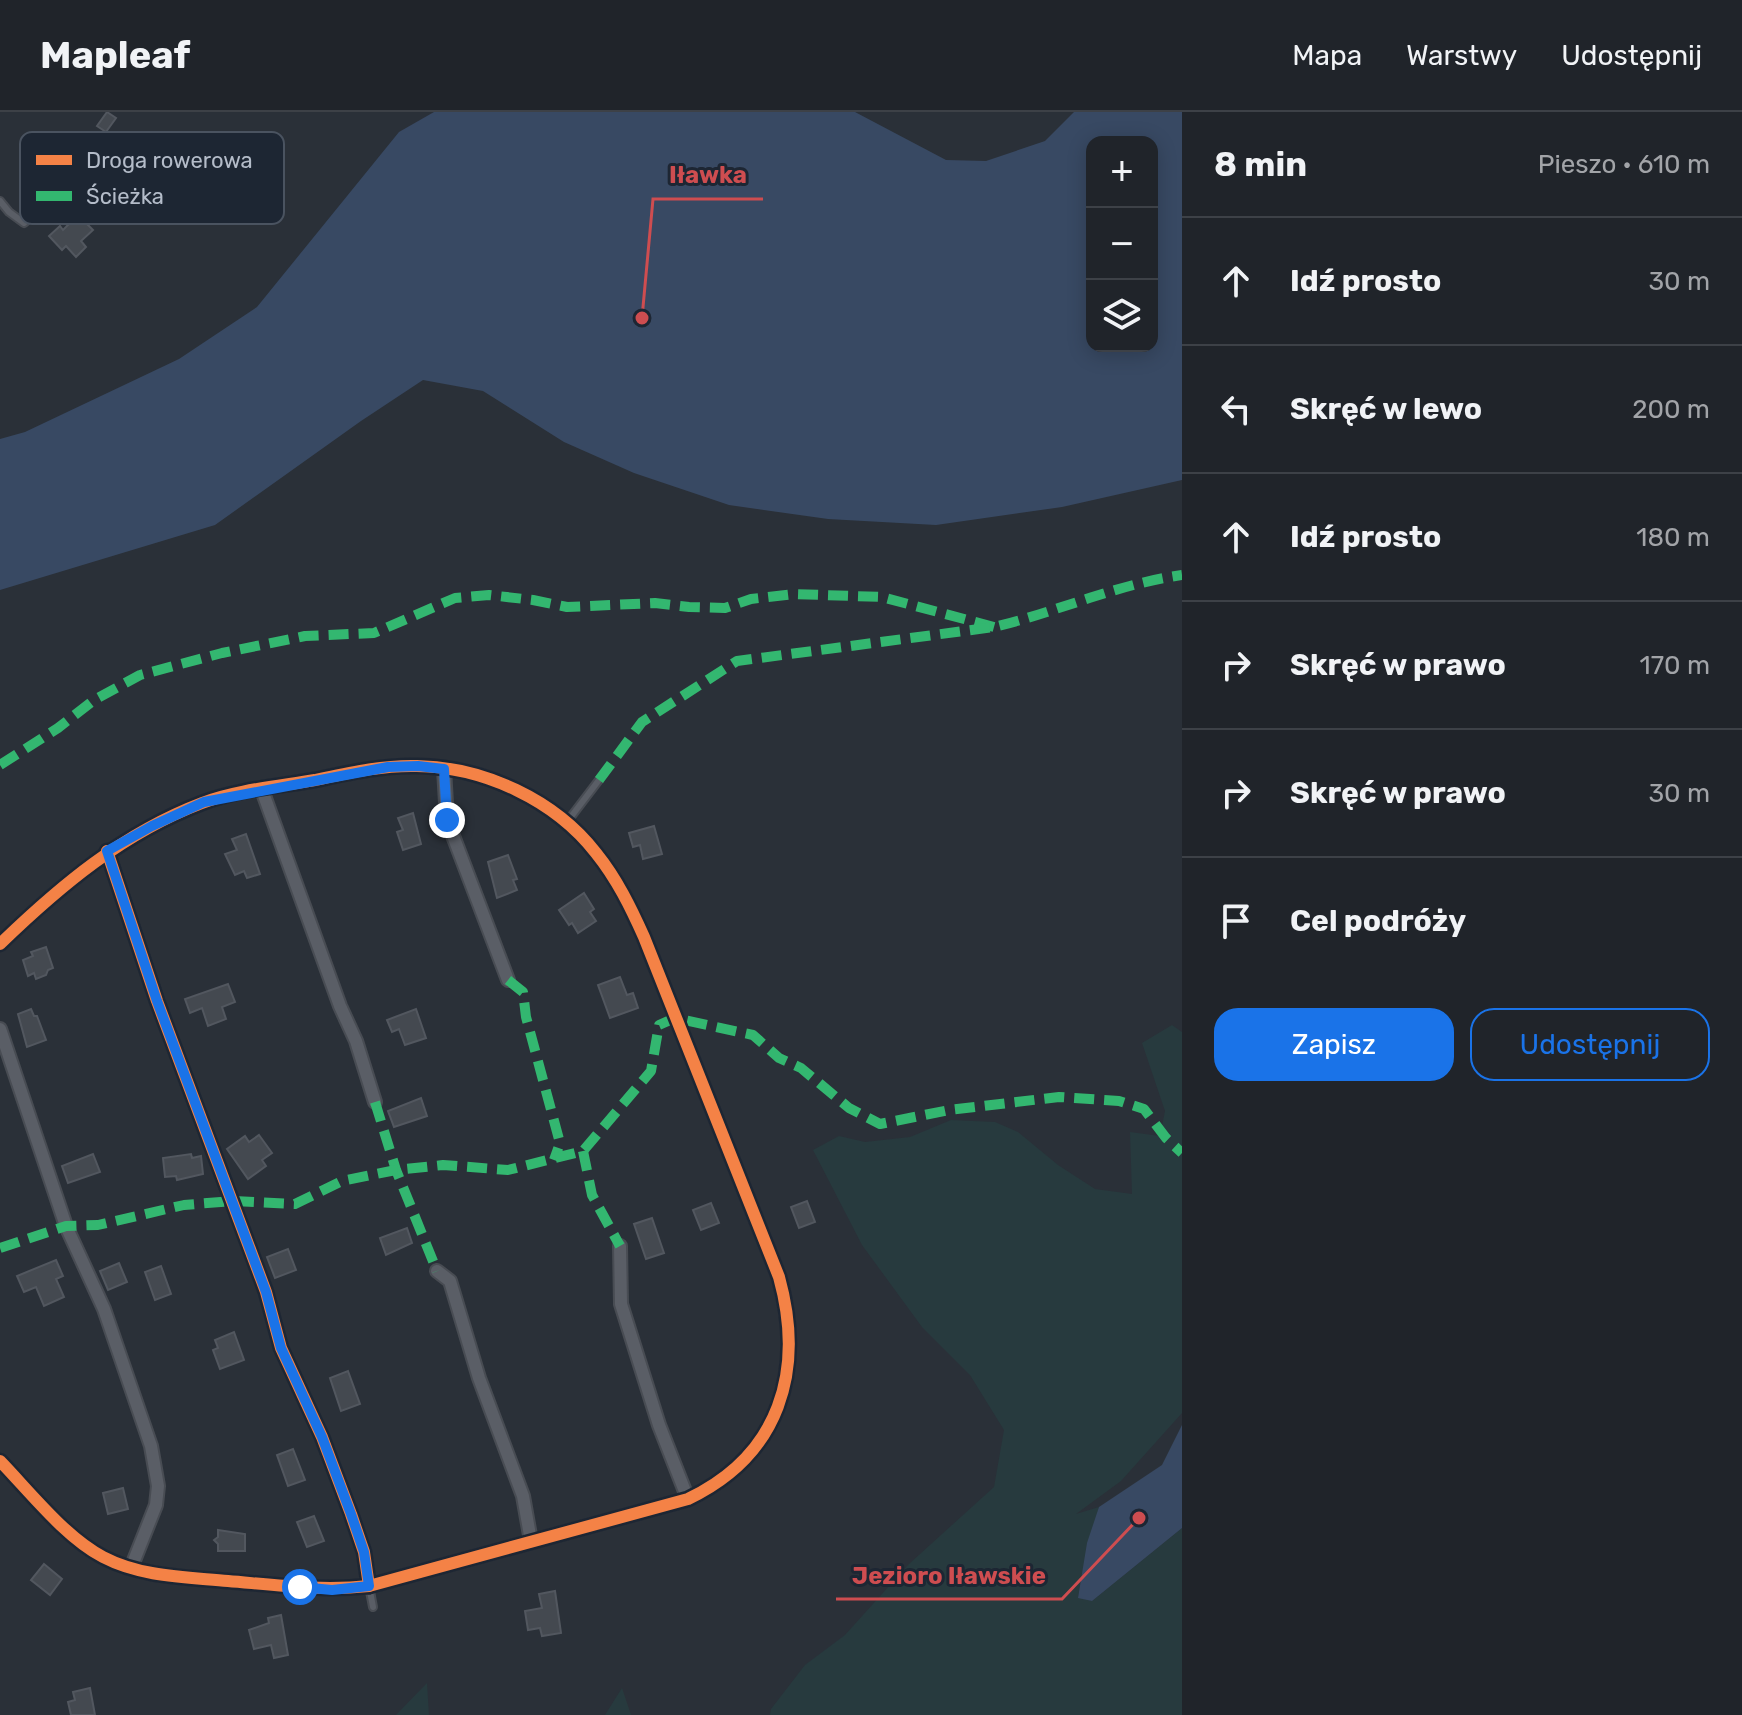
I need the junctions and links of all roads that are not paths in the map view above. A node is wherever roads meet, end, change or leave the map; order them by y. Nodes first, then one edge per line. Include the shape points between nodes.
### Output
1 (0, 201) edge
2 (20, 220) edge
3 (444, 769) junction
4 (599, 780) dead end
5 (262, 790) junction
6 (567, 823) junction
7 (107, 851) junction
8 (0, 944) edge
9 (508, 980) dead end
10 (0, 1029) edge
11 (375, 1102) dead end
12 (620, 1246) dead end
13 (437, 1271) dead end
14 (0, 1461) edge
15 (688, 1499) junction
16 (531, 1541) junction
17 (131, 1568) junction
18 (369, 1586) junction
19 (373, 1607) dead end

1 - 2 lane
3 - 5 street via 388,767
3 - 6 street via 484,777
3 - 9 street via 447,820
4 - 6 lane
5 - 7 street via 204,802
5 - 11 street
6 - 15 street via 596,852 625,895 788,1310 790,1365 782,1398 761,1438 724,1478
7 - 8 street
7 - 18 street via 266,1292 281,1348 351,1514
10 - 17 street via 66,1226 104,1309 136,1399 153,1460 156,1505
12 - 15 street via 621,1304
13 - 16 street via 450,1281 523,1496
14 - 17 street via 79,1541
15 - 16 street
16 - 18 street
17 - 18 street via 332,1590
18 - 19 lane

